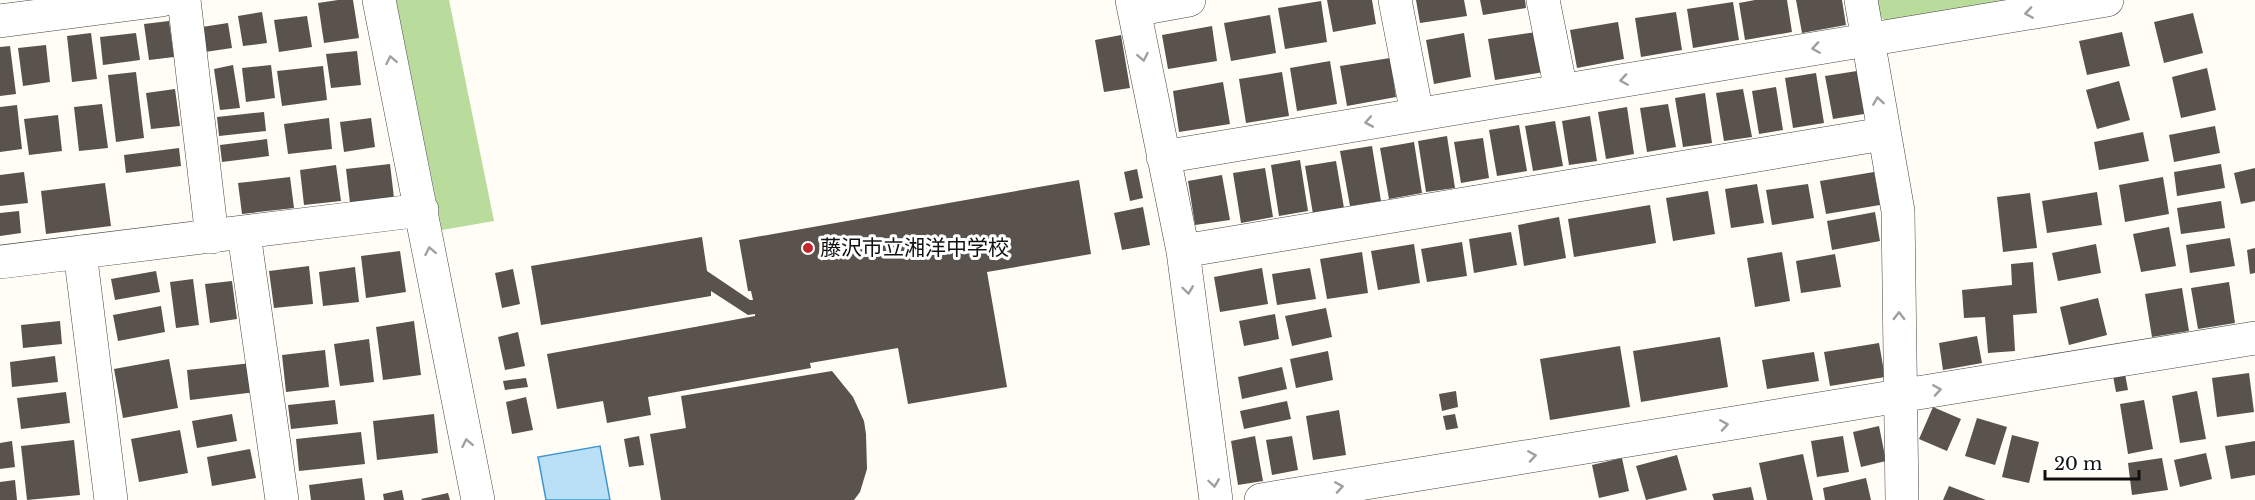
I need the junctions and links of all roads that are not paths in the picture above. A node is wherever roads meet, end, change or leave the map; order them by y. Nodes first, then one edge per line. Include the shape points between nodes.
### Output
1 (162, 0) edge
2 (184, 0) edge
3 (379, 0) edge
4 (1190, 0) edge
5 (1395, 0) edge
6 (1543, 0) edge
7 (1861, 0) edge
8 (2107, 0) edge
9 (1133, 5) edge
10 (0, 21) edge
11 (1868, 40) junction
12 (1561, 90) junction
13 (1417, 114) junction
14 (1883, 134) junction
15 (1162, 157) junction
16 (422, 210) junction
17 (228, 235) junction
18 (1183, 251) junction
19 (80, 252) junction
20 (0, 262) edge
21 (2255, 338) edge
22 (1900, 397) junction
23 (111, 500) edge
24 (282, 500) edge
25 (478, 500) edge
26 (1216, 500) edge
27 (1261, 500) edge
28 (1902, 500) edge

1 - 10 street
2 - 17 street
16 -> 3 street
4 - 9 street
5 - 13 street
6 - 12 street
7 - 11 street
8 -> 11 street
9 -> 15 street
11 -> 12 street
14 -> 11 street
12 - 13 street
13 -> 15 street
14 - 18 street
22 -> 14 street via 1898,211
15 - 18 street
16 - 17 street
25 -> 16 street
17 - 19 street
17 - 24 street
18 -> 26 street
19 - 20 street
19 - 23 street
22 -> 21 street
27 -> 22 street
22 - 28 street

